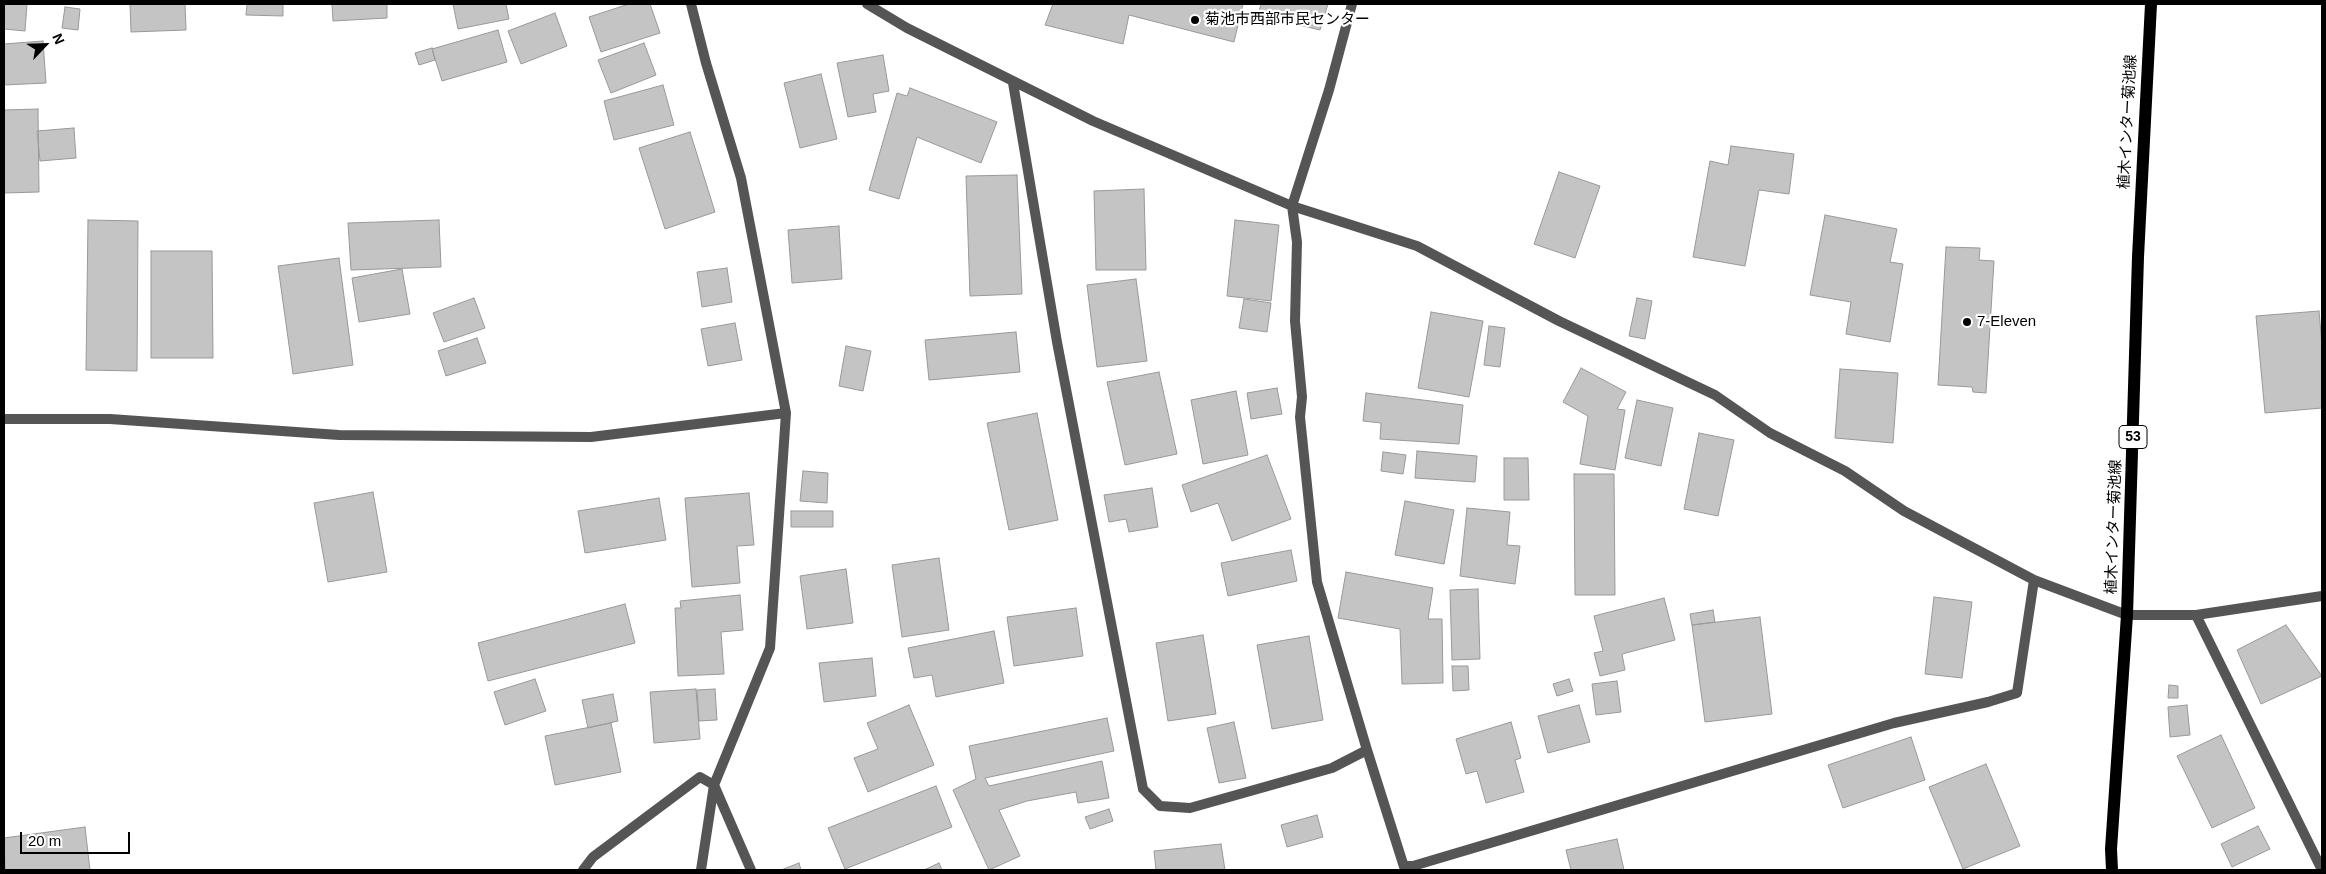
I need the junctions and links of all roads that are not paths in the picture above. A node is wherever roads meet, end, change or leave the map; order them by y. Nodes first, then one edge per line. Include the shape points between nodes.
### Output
1 (691, 4) edge
2 (867, 4) edge
3 (1352, 4) edge
4 (2151, 4) edge
5 (1013, 83) junction
6 (1292, 206) junction
7 (786, 414) junction
8 (4, 419) edge
9 (2034, 580) junction
10 (2322, 596) edge
11 (2127, 615) junction
12 (2196, 615) junction
13 (1367, 750) junction
14 (714, 786) junction
15 (1405, 868) edge
16 (583, 870) edge
17 (701, 870) edge
18 (751, 870) edge
19 (2112, 870) edge
20 (2322, 870) edge

1 - 7 street via 741,178
2 - 5 street
3 - 6 street
4 - 11 main road, 植木インター菊池線 / 53 via 2138,257
5 - 6 street
5 - 13 street via 1057,342 1143,790 1160,806 1190,808 1332,768
6 - 9 street via 1417,246 1559,321 1715,395 1770,433 1845,471 1904,511
6 - 13 street via 1297,242 1295,321 1302,397 1300,417 1317,582
7 - 8 street via 591,437 338,435 110,419
7 - 14 street via 770,648
9 - 11 street
9 - 15 street via 2017,692 1988,702 1894,723
10 - 12 street
11 - 12 street
11 - 19 main road, 植木インター菊池線 / 53
12 - 20 street
13 - 15 street
14 - 16 street via 700,778 593,857
14 - 17 street
14 - 18 street

